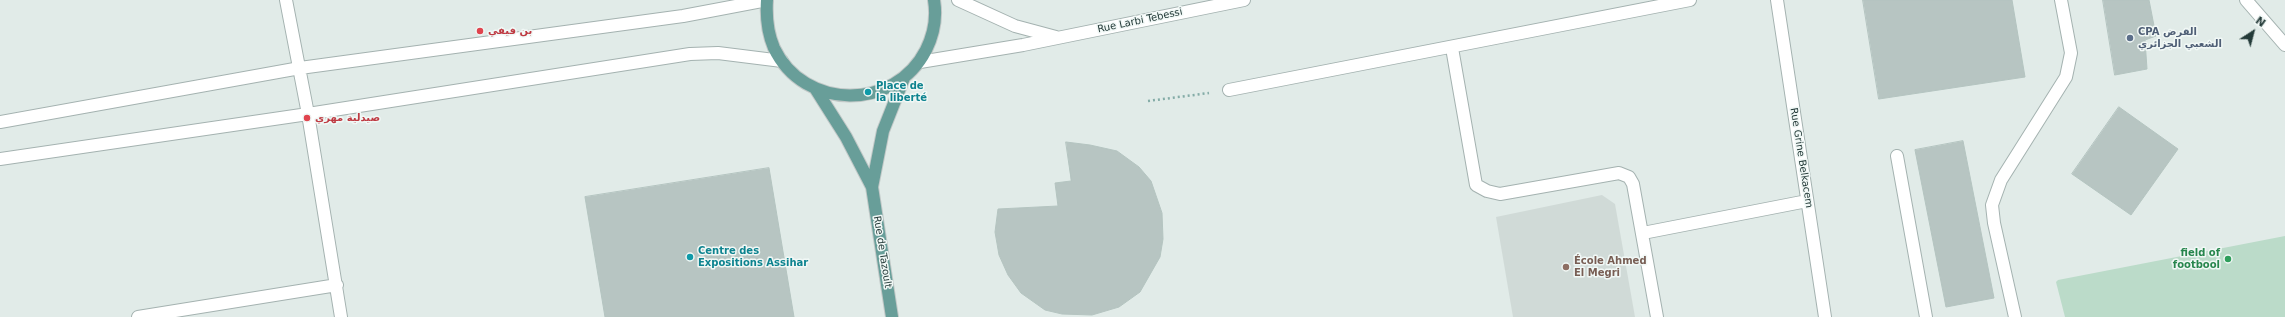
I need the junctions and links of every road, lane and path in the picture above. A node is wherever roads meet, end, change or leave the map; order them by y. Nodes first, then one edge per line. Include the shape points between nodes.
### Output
1 (286, 0) edge
2 (767, 0) edge
3 (934, 0) edge
4 (958, 0) edge
5 (1244, 0) edge
6 (1690, 0) edge
7 (1777, 0) edge
8 (2061, 0) edge
9 (2246, 0) edge
10 (1229, 1) edge
11 (1212, 3) edge
12 (1059, 38) junction
13 (2285, 45) edge
14 (1452, 48) junction
15 (782, 61) junction
16 (920, 62) junction
17 (300, 68) junction
18 (904, 78) junction
19 (815, 88) junction
20 (1229, 90) joint
21 (1148, 101) dead end
22 (308, 114) junction
23 (0, 122) edge
24 (1897, 156) dead end
25 (0, 159) edge
26 (872, 187) junction
27 (1807, 201) junction
28 (1643, 233) junction
29 (337, 285) junction
30 (138, 317) edge
31 (341, 317) edge
32 (892, 317) edge
33 (1657, 317) edge
34 (1825, 317) edge
35 (1926, 317) edge
36 (2015, 317) edge

1 - 17 street
2 - 15 main road via 769,32
2 - 17 street via 683,16
3 - 16 main road via 936,13 932,38
4 - 12 street, Rue Larbi Tebessi via 1015,26
5 - 10 street, Rue Larbi Tebessi
6 - 14 street
7 - 27 street, Rue Grine Belkacem
8 - 36 street via 2071,53 2066,77 2001,180 1992,205
9 - 13 street
10 - 11 street, Rue Larbi Tebessi
11 - 12 street, Rue Larbi Tebessi
12 - 16 street, Rue Larbi Tebessi
14 - 20 street
14 - 28 street via 1476,185 1500,194 1623,173 1633,184
15 - 19 main road via 797,77
15 - 22 street via 718,53 690,54
16 - 18 main road
17 - 22 street
17 - 23 street
18 - 19 main road via 884,90 861,96 838,95
18 - 26 main road, Rue de Tazoult via 882,131
19 - 26 main road, Rue de Tazoult via 846,137
20 - 21 path
22 - 25 street
22 - 29 street
24 - 35 street
26 - 32 main road, Rue de Tazoult
27 - 28 street
27 - 34 street, Rue Grine Belkacem
28 - 33 street
29 - 30 street
29 - 31 street

